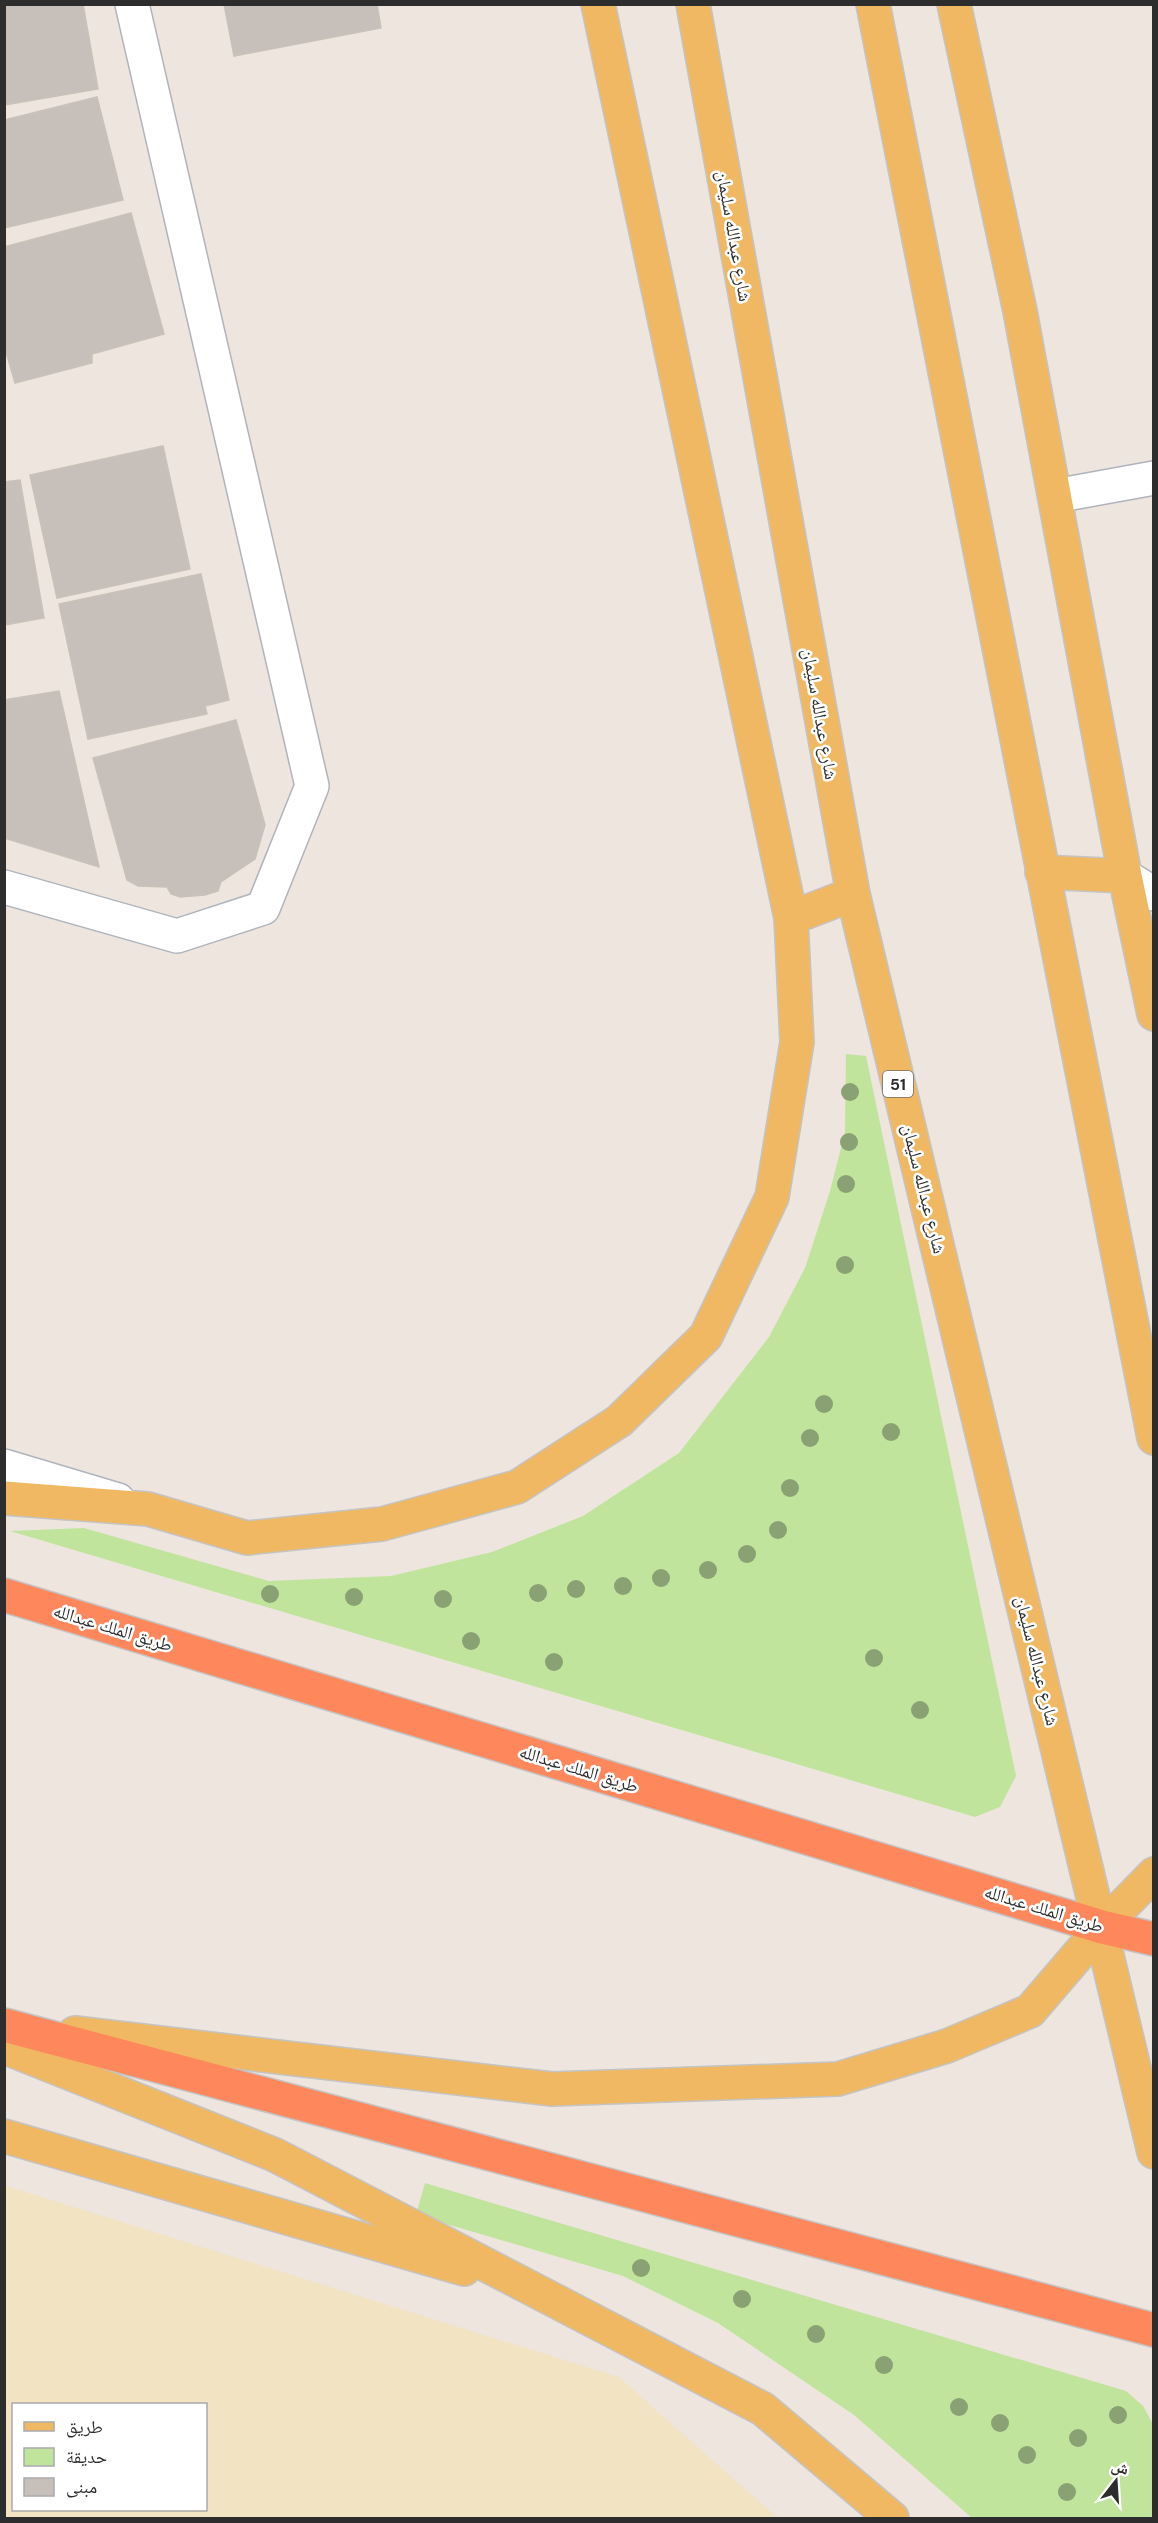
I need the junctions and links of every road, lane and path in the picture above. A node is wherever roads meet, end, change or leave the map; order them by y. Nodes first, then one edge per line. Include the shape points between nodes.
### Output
1 (132, 4) edge
2 (598, 4) edge
3 (693, 4) edge
4 (873, 4) edge
5 (954, 4) edge
6 (1154, 477) edge
7 (1055, 496) junction
8 (1042, 872) junction
9 (1139, 878) edge
10 (4, 887) edge
11 (853, 894) junction
12 (1154, 894) edge
13 (791, 918) junction
14 (1154, 1014) edge
15 (1154, 1438) edge
16 (4, 1466) edge
17 (4, 1498) edge
18 (148, 1509) junction
19 (4, 1595) edge
20 (1154, 1874) edge
21 (1101, 1927) junction
22 (1154, 1940) edge
23 (4, 2025) edge
24 (4, 2047) edge
25 (4, 2136) edge
26 (1154, 2152) edge
27 (532, 2289) junction
28 (1154, 2330) edge
29 (892, 2518) edge

1 - 10 street via 312,786 263,908 177,936
2 - 13 main road
3 - 11 main road, شارع عبدالله سليمان / 51
4 - 8 main road
5 - 7 main road
6 - 7 street
7 - 9 main road
8 - 9 main road
8 - 15 main road
9 - 12 street
9 - 14 main road
11 - 13 main road
11 - 21 main road, شارع عبدالله سليمان / 51
13 - 18 main road via 797,1042 772,1197 706,1336 619,1421 517,1487 382,1524 247,1538
16 - 18 street
17 - 18 main road
19 - 21 highway, طريق الملك عبدالله
20 - 21 main road
21 - 22 highway, طريق الملك عبدالله
21 - 23 main road via 1030,2011 947,2046 838,2079 552,2089
21 - 26 main road, شارع عبدالله سليمان / 51
23 - 28 highway
24 - 27 main road via 275,2155
25 - 27 main road
27 - 29 main road via 763,2409

